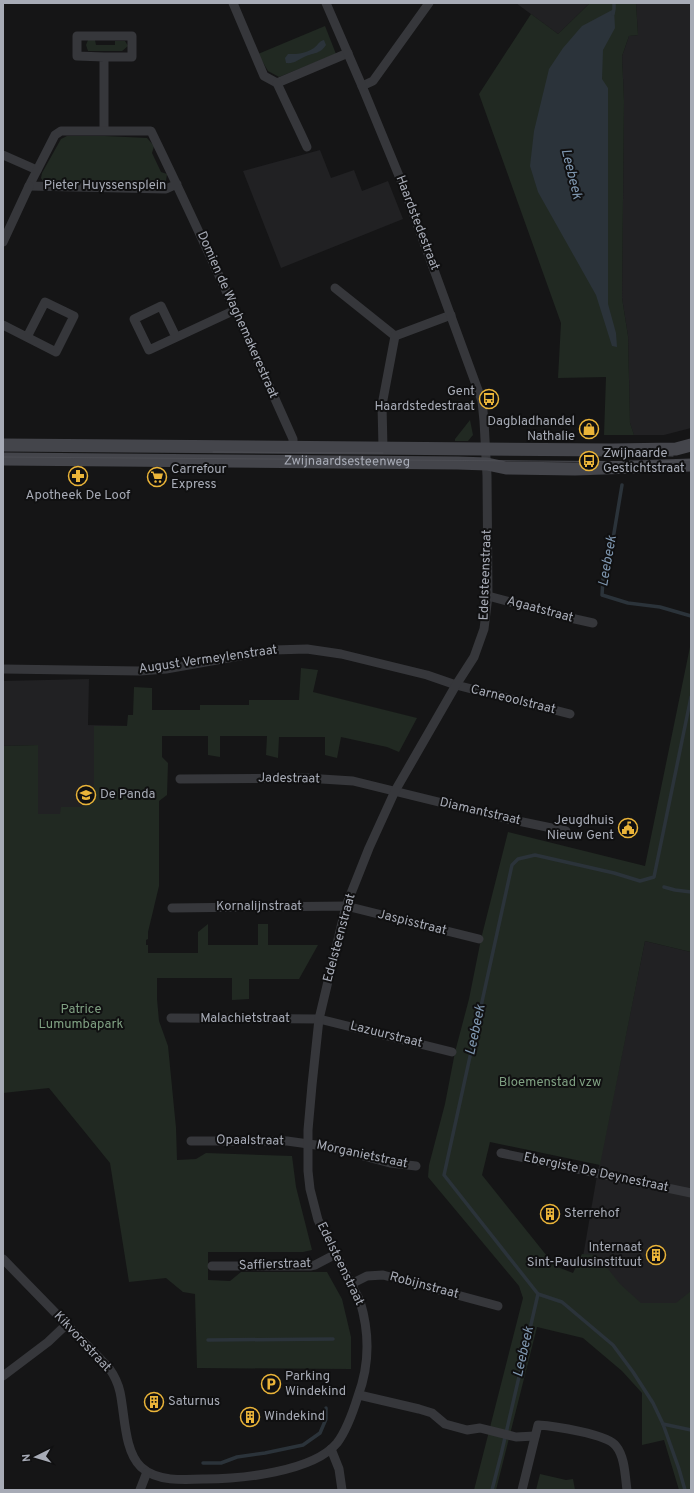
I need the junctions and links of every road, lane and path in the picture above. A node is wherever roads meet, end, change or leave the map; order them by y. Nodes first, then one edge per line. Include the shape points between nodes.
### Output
1 (233, 3) edge
2 (326, 3) edge
3 (429, 3) edge
4 (348, 53) junction
5 (104, 57) junction
6 (277, 84) junction
7 (362, 86) junction
8 (104, 130) junction
9 (307, 147) dead end
10 (3, 155) edge
11 (37, 170) junction
12 (177, 184) junction
13 (30, 186) junction
14 (3, 242) edge
15 (335, 288) dead end
16 (235, 310) junction
17 (451, 315) junction
18 (3, 325) edge
19 (395, 336) junction
20 (27, 337) junction
21 (176, 337) junction
22 (3, 445) edge
23 (691, 445) edge
24 (294, 448) junction
25 (383, 448) junction
26 (486, 450) junction
27 (3, 459) edge
28 (487, 464) junction
29 (691, 465) edge
30 (488, 596) junction
31 (593, 623) dead end
32 (3, 669) edge
33 (456, 686) junction
34 (570, 714) dead end
35 (180, 779) dead end
36 (396, 791) junction
37 (566, 831) dead end
38 (346, 906) junction
39 (172, 908) dead end
40 (479, 939) dead end
41 (171, 1018) dead end
42 (319, 1019) junction
43 (452, 1052) dead end
44 (191, 1140) dead end
45 (308, 1144) junction
46 (501, 1153) dead end
47 (416, 1166) dead end
48 (691, 1193) edge
49 (336, 1254) junction
50 (3, 1259) edge
51 (212, 1266) dead end
52 (351, 1284) junction
53 (498, 1306) dead end
54 (67, 1324) junction
55 (3, 1376) edge
56 (359, 1395) junction
57 (535, 1436) junction
58 (331, 1449) junction
59 (147, 1472) junction
60 (140, 1490) edge
61 (342, 1490) edge
62 (522, 1490) edge
63 (627, 1490) edge

1 - 6 street via 264,76
2 - 4 street, Haardstedestraat
3 - 7 street via 373,80
4 - 6 street
4 - 7 street, Haardstedestraat
5 - 5 street via 132,57 132,36 77,36 77,56
5 - 8 street
6 - 9 street
7 - 17 street, Haardstedestraat via 404,188
8 - 11 street, Pieter Huyssensplein via 61,131 55,136
8 - 12 street, Pieter Huyssensplein via 151,131
10 - 11 street
11 - 13 street, Pieter Huyssensplein
12 - 13 street, Pieter Huyssensplein via 166,189
12 - 16 street, Domien de Waghemakerestraat
13 - 14 street
15 - 19 street
16 - 21 street
16 - 24 street, Domien de Waghemakerestraat via 293,439
17 - 19 street
17 - 26 street, Haardstedestraat via 482,401
18 - 20 street
19 - 25 street via 382,405
20 - 20 street via 56,352 74,316 45,302
21 - 21 street via 161,306 134,319 149,350
22 - 24 street, Zwijnaardsesteenweg
23 - 26 street, Zwijnaardsesteenweg via 659,450
24 - 25 street, Zwijnaardsesteenweg
25 - 26 street, Zwijnaardsesteenweg
26 - 28 street, Edelsteenstraat
27 - 28 street, Zwijnaardsesteenweg
28 - 29 street, Zwijnaardsesteenweg via 506,468 567,469
28 - 30 street, Edelsteenstraat
30 - 31 street, Agaatstraat
30 - 33 street, Edelsteenstraat via 484,629 474,657
32 - 33 street, August Vermeylenstraat via 140,671 166,669 274,650 307,649 341,654 427,675
33 - 34 street, Carneoolstraat
33 - 36 street, Edelsteenstraat
35 - 36 street, Jadestraat via 306,778 353,781
36 - 37 street, Diamantstraat
36 - 38 street, Edelsteenstraat via 369,848
38 - 39 street, Kornalijnstraat
38 - 40 street, Jaspisstraat
38 - 42 street, Edelsteenstraat
41 - 42 street, Malachietstraat
42 - 43 street, Lazuurstraat
42 - 45 street, Edelsteenstraat
44 - 45 street, Opaalstraat via 287,1141
45 - 47 street, Morganietstraat via 390,1163
45 - 49 street, Edelsteenstraat via 308,1171 313,1204 318,1220
46 - 48 street, Ebergiste De Deynestraat
49 - 51 street, Saffierstraat via 310,1266
49 - 52 street, Edelsteenstraat
50 - 54 street, Kikvorsstraat
52 - 53 street, Robijnstraat via 367,1276 383,1275
52 - 56 street, Edelsteenstraat via 360,1301 368,1341 366,1367
54 - 55 street
54 - 59 street, Kikvorsstraat via 114,1375 120,1391 130,1449 140,1467
56 - 57 street via 432,1413 445,1424 467,1430 480,1428 516,1437
56 - 58 street via 343,1433
57 - 62 street
57 - 63 street via 538,1425 606,1438 616,1444 621,1454
58 - 59 street via 322,1456 294,1466 242,1477 174,1479
58 - 61 street via 339,1469
59 - 60 street

